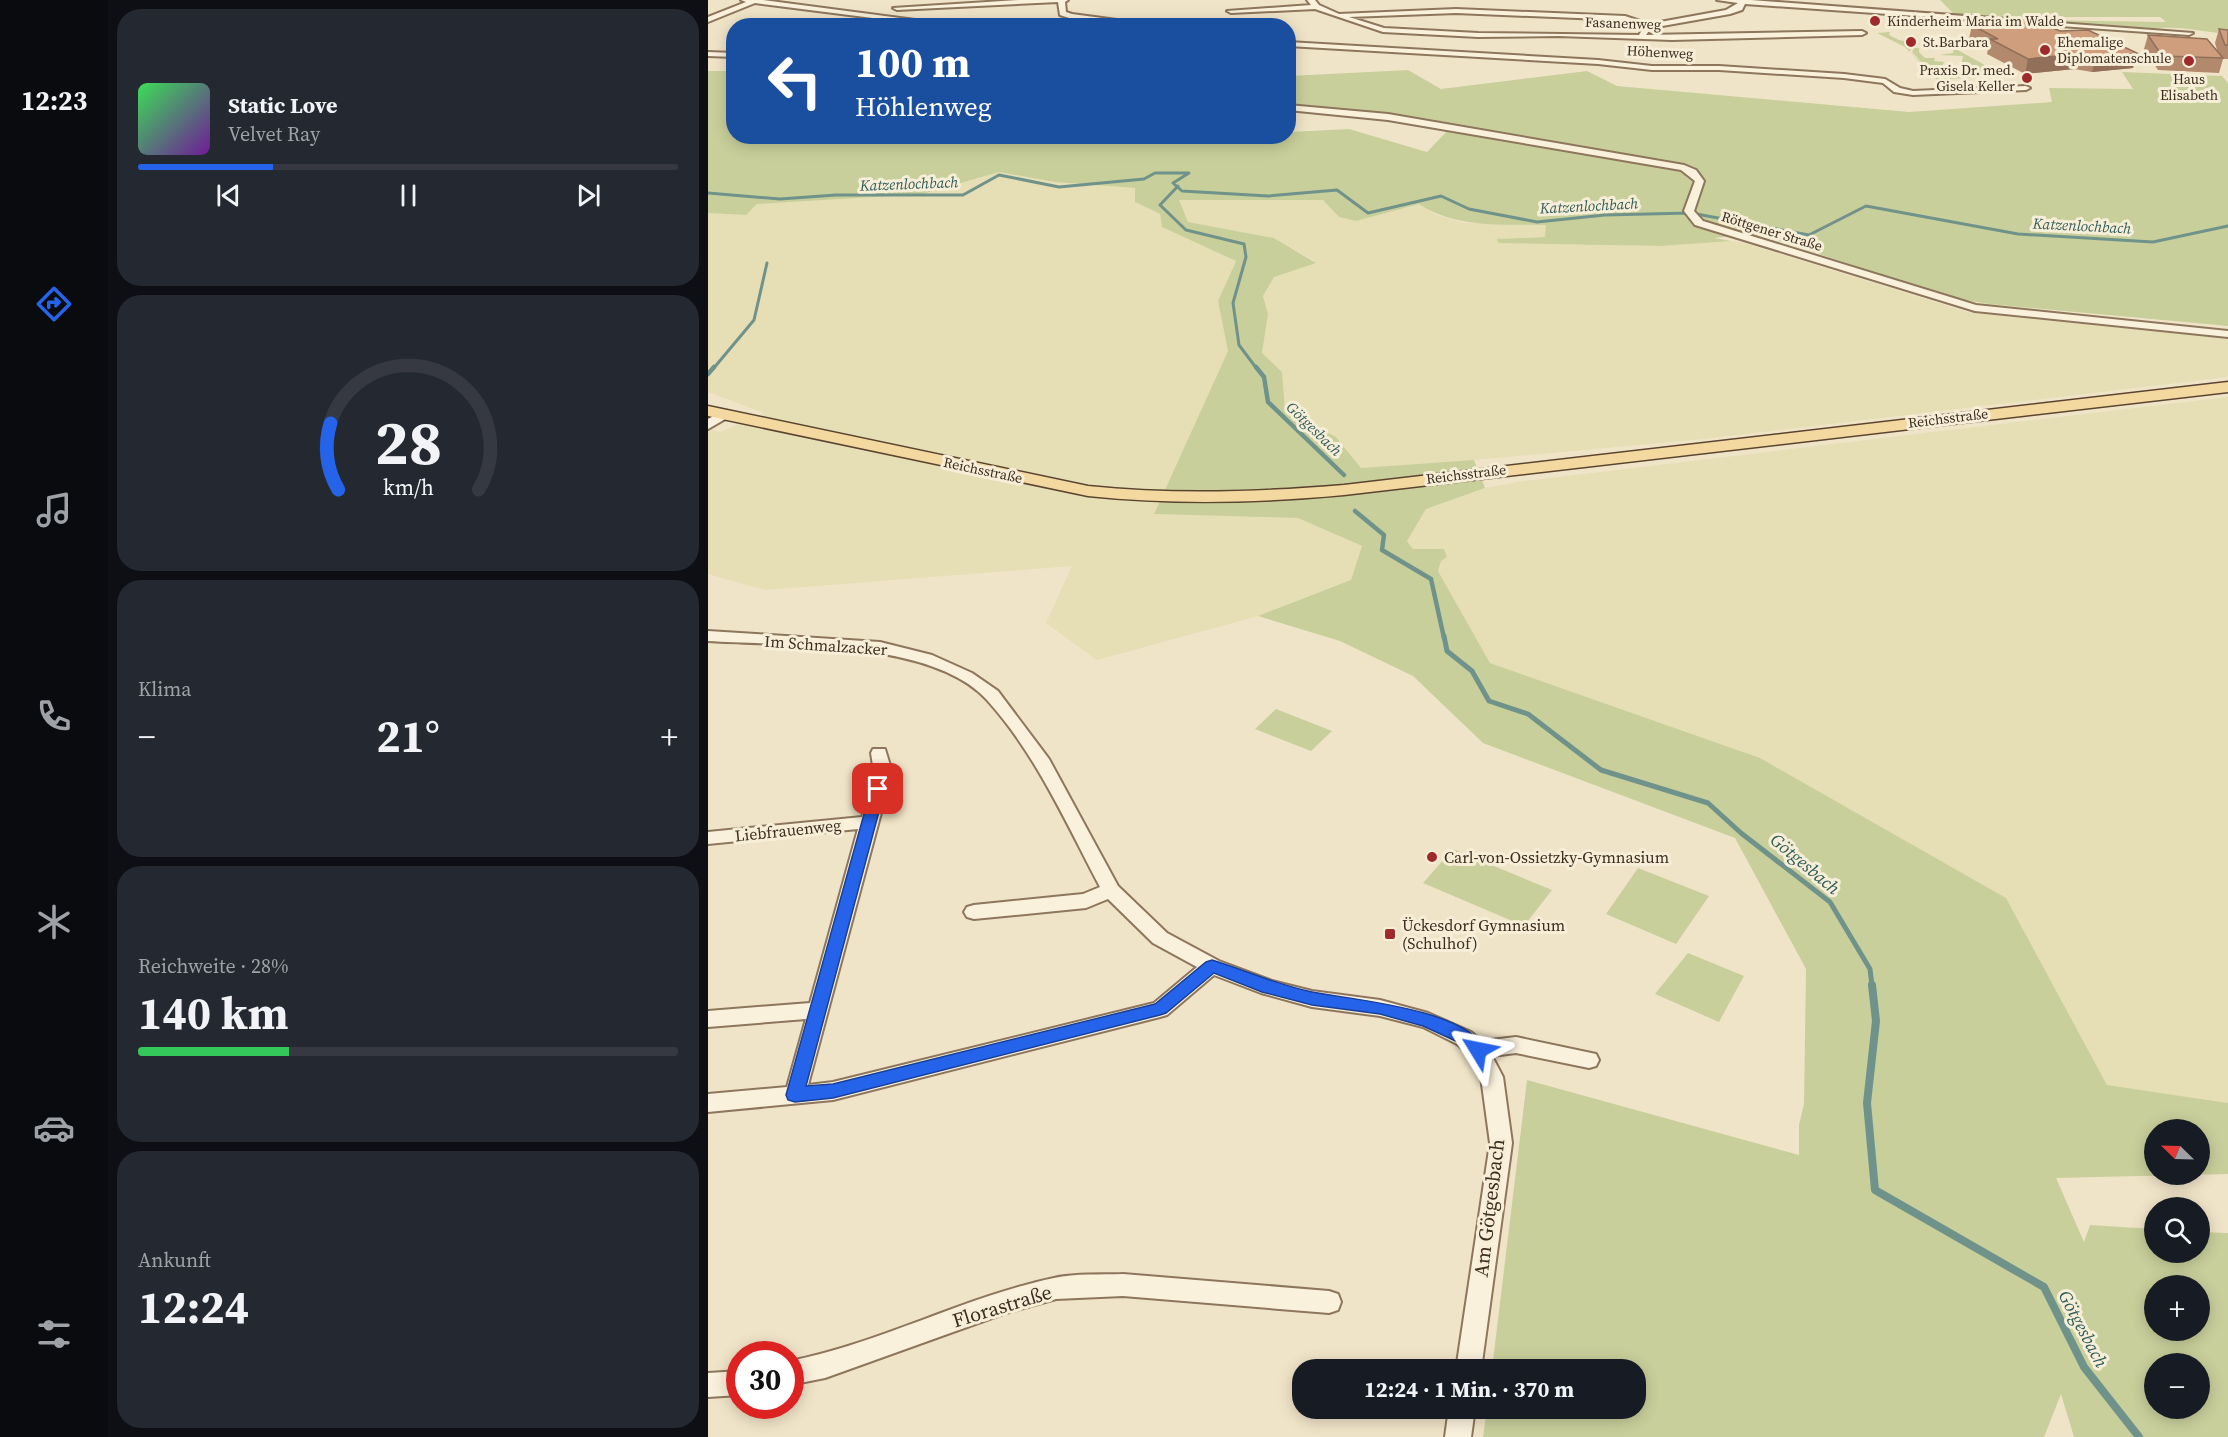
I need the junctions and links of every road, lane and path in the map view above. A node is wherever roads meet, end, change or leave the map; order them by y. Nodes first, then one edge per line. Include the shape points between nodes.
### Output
1 (745, 0) edge
2 (909, 0) edge
3 (1062, 0) edge
4 (1721, 0) edge
5 (755, 1) edge
6 (1743, 2) junction
7 (1770, 2) edge
8 (1314, 4) edge
9 (1441, 4) dead end
10 (1902, 5) dead end
11 (897, 8) junction
12 (1231, 11) dead end
13 (1456, 11) junction
14 (1905, 14) junction
15 (1335, 15) junction
16 (880, 16) junction
17 (896, 18) edge
18 (1090, 18) edge
19 (708, 20) edge
20 (1648, 26) junction
21 (1383, 30) junction
22 (1862, 33) dead end
23 (2189, 33) dead end
24 (1641, 37) junction
25 (1296, 44) edge
26 (1386, 50) junction
27 (708, 54) edge
28 (726, 55) edge
29 (2026, 88) dead end
30 (1296, 108) edge
31 (2228, 334) edge
32 (2228, 387) edge
33 (716, 413) edge
34 (708, 425) edge
35 (708, 636) edge
36 (879, 753) dead end
37 (868, 822) junction
38 (708, 838) edge
39 (1111, 890) junction
40 (974, 912) dead end
41 (1212, 966) junction
42 (817, 1010) junction
43 (708, 1019) edge
44 (1478, 1050) junction
45 (1589, 1060) dead end
46 (795, 1095) junction
47 (708, 1103) edge
48 (1329, 1302) dead end
49 (1470, 1359) edge
50 (804, 1370) edge
51 (726, 1384) edge
52 (708, 1385) edge
53 (1460, 1419) edge
54 (1458, 1437) edge

1 - 5 street
2 - 11 street
3 - 11 street
3 - 18 street via 1063,13
4 - 6 street
5 - 16 street
5 - 19 street
6 - 7 street
6 - 20 street via 1727,12
7 - 14 street
8 - 12 street
8 - 15 street, Fasanenweg
9 - 13 street
10 - 14 street
11 - 16 street
13 - 15 street
13 - 20 street via 1625,18
14 - 23 street
15 - 21 street, Fasanenweg
16 - 17 street
20 - 24 street
21 - 24 street, Fasanenweg
21 - 26 street
22 - 24 street, Fasanenweg
25 - 26 street, Höhenweg
26 - 29 street, Höhenweg via 1844,76 1885,81 1896,90 1913,93
27 - 28 street
30 - 31 street, Röttgener Straße via 1388,117 1684,168 1700,180 1690,213 1699,223 1975,308
32 - 33 main road, Reichsstraße via 1344,490 1231,498 1144,497 1089,491
33 - 34 street
35 - 39 street, Im Schmalzacker via 880,647 926,658 966,676 992,695 1043,763
36 - 37 street, Liebfrauenweg via 883,772
37 - 38 street, Liebfrauenweg
37 - 42 street, Liebfrauenweg
39 - 40 street via 1086,901
39 - 41 street, Im Schmalzacker via 1160,938
41 - 44 street, Im Schmalzacker via 1268,988 1312,999 1380,1008 1428,1021 1464,1038
41 - 46 street via 1160,1009 833,1091
42 - 43 street
42 - 46 street, Liebfrauenweg
44 - 45 street via 1516,1045
44 - 49 street, Am Götgesbach via 1492,1077 1501,1143
46 - 47 street
48 - 50 street, Florastraße via 1123,1285 1056,1288
51 - 52 street
53 - 54 street

